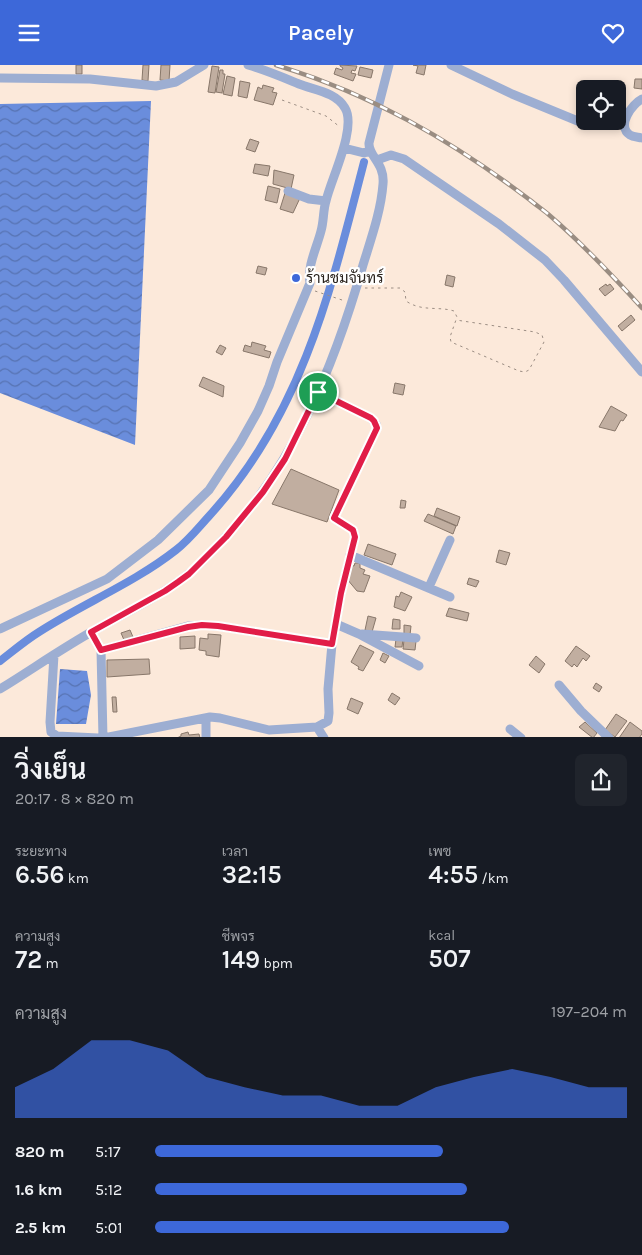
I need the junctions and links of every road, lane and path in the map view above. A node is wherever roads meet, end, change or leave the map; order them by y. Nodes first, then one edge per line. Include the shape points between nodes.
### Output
1 (204, 65) edge
2 (248, 65) edge
3 (389, 65) edge
4 (451, 65) edge
5 (0, 78) edge
6 (642, 99) edge
7 (282, 100) dead end
8 (576, 120) edge
9 (346, 135) junction
10 (642, 138) edge
11 (344, 148) junction
12 (370, 151) junction
13 (378, 160) junction
14 (288, 191) dead end
15 (326, 201) junction
16 (357, 287) junction
17 (322, 293) dead end
18 (352, 303) junction
19 (456, 319) junction
20 (642, 372) edge
21 (318, 392) junction
22 (450, 539) dead end
23 (350, 555) junction
24 (429, 587) junction
25 (450, 597) dead end
26 (336, 624) junction
27 (0, 629) edge
28 (91, 632) junction
29 (359, 634) junction
30 (416, 638) dead end
31 (332, 644) junction
32 (101, 650) junction
33 (54, 655) junction
34 (419, 666) dead end
35 (559, 685) dead end
36 (0, 689) edge
37 (206, 718) junction
38 (317, 727) junction
39 (510, 729) dead end
40 (267, 734) edge
41 (98, 737) edge
42 (103, 737) edge
43 (206, 737) edge
44 (324, 737) edge
45 (521, 737) edge
46 (609, 737) edge

1 - 5 street via 176,82 156,85 90,79
2 - 9 street via 338,99 347,111
3 - 12 street via 369,143
4 - 8 street
6 - 10 street via 635,103 625,123 630,134
7 - 9 path via 326,116
9 - 11 street
11 - 12 street via 364,153
11 - 15 street
12 - 13 street
13 - 16 street via 383,185
13 - 20 street via 391,155 404,159 523,242 564,280
14 - 15 street
15 - 27 street via 310,283 269,386 240,443 209,490 158,540 107,579
16 - 18 street
16 - 19 path via 400,288 407,303 452,310
17 - 18 path
18 - 21 street
19 - 19 path via 451,342 519,371 529,369 544,342 544,337 535,331
21 - 23 street via 371,418 377,428 334,518 354,532
21 - 28 street via 285,459 226,537 178,582
22 - 24 street
23 - 24 street
23 - 26 street
24 - 25 street
26 - 29 street
26 - 31 street
28 - 32 street
28 - 33 street
29 - 30 street
29 - 34 street
31 - 32 street via 202,625
31 - 38 street via 328,720
32 - 42 street
33 - 36 street
33 - 41 street via 51,732 56,736
35 - 46 street
37 - 40 street via 220,718
37 - 42 street
37 - 43 street
38 - 40 street
38 - 44 street
39 - 45 street

